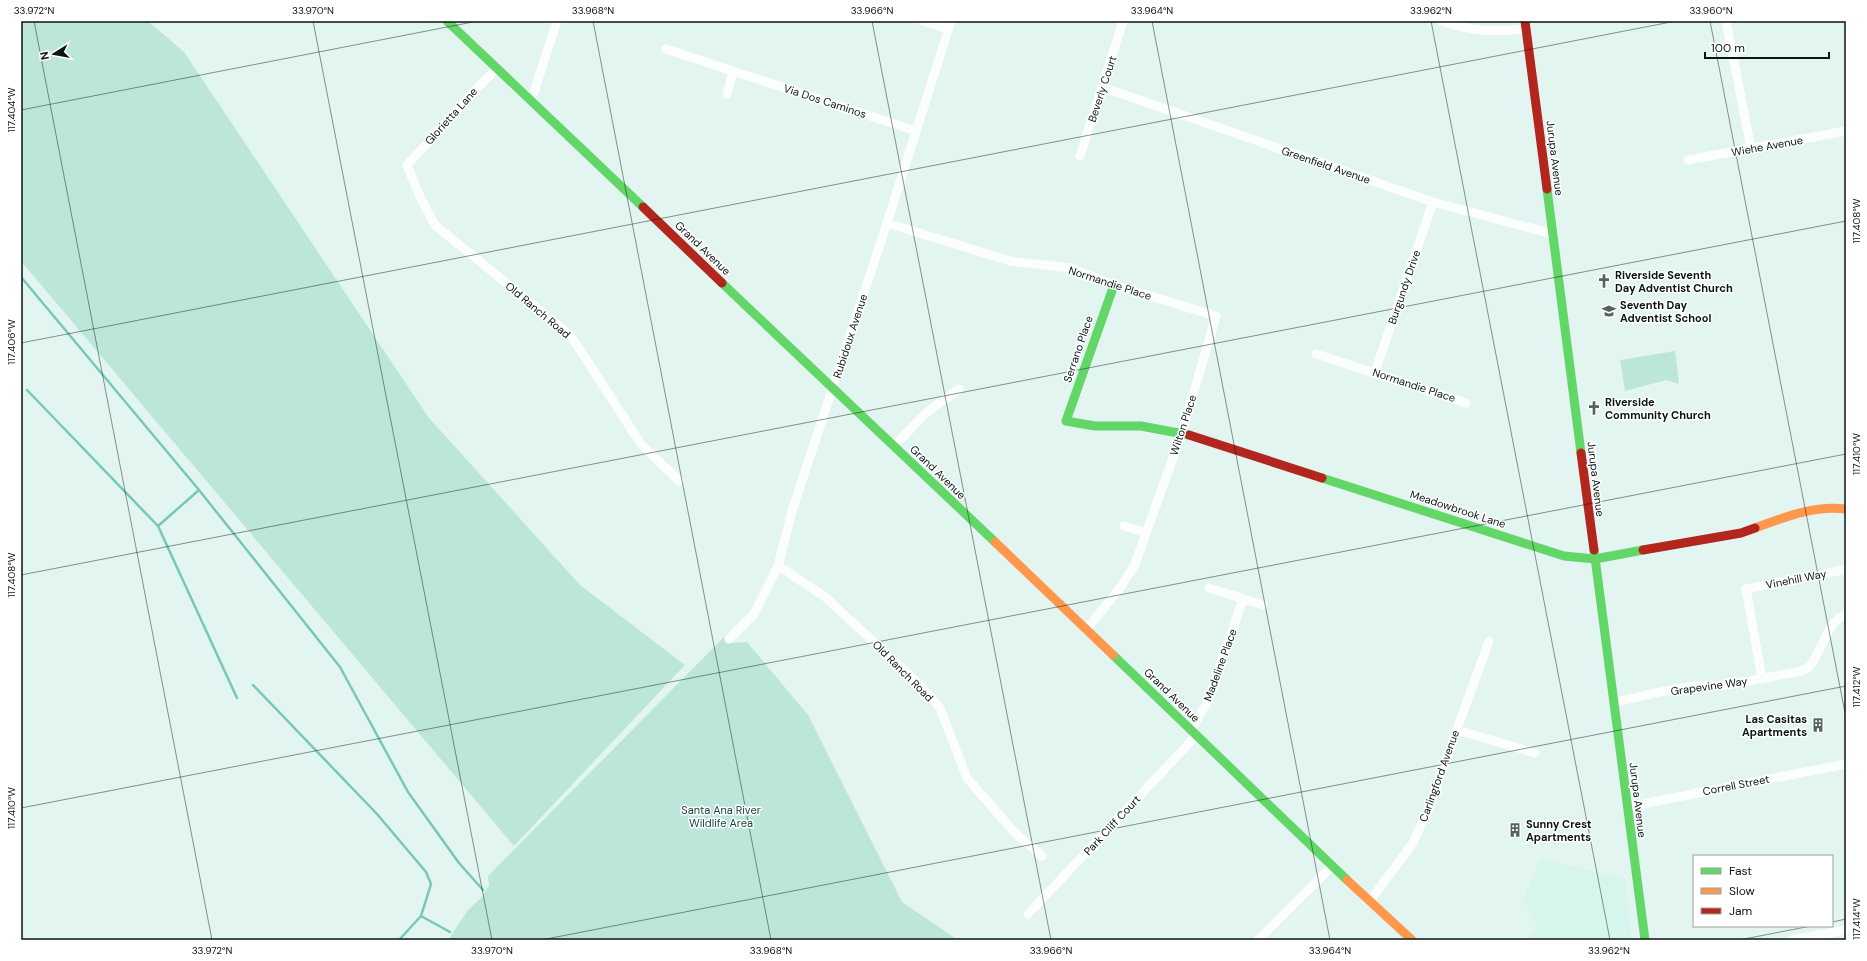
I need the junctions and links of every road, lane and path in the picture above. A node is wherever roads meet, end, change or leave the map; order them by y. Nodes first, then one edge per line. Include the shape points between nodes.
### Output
1 (447, 21) edge
2 (557, 21) edge
3 (923, 21) edge
4 (1123, 21) edge
5 (1441, 21) edge
6 (1726, 21) edge
7 (949, 25) edge
8 (1526, 25) edge
9 (666, 49) dead end
10 (497, 69) junction
11 (733, 71) junction
12 (1102, 87) junction
13 (727, 94) dead end
14 (529, 100) junction
15 (916, 131) junction
16 (1846, 132) edge
17 (1751, 148) junction
18 (1080, 156) dead end
19 (1688, 160) dead end
20 (407, 165) joint
21 (1433, 202) junction
22 (887, 223) junction
23 (1553, 234) junction
24 (1114, 285) junction
25 (1216, 316) joint
26 (1316, 354) dead end
27 (1375, 372) junction
28 (833, 388) junction
29 (959, 389) dead end
30 (1466, 403) dead end
31 (1066, 421) joint
32 (1182, 433) junction
33 (894, 446) junction
34 (679, 481) dead end
35 (1846, 509) edge
36 (1124, 526) dead end
37 (1146, 533) junction
38 (1594, 560) junction
39 (778, 566) junction
40 (1846, 571) edge
41 (1209, 588) dead end
42 (1243, 599) junction
43 (1263, 605) dead end
44 (1846, 615) edge
45 (1086, 630) junction
46 (729, 639) dead end
47 (1489, 641) dead end
48 (1762, 678) junction
49 (1614, 702) junction
50 (1457, 730) junction
51 (1193, 733) junction
52 (1535, 753) dead end
53 (1846, 764) edge
54 (1627, 807) junction
55 (1042, 856) dead end
56 (1332, 866) junction
57 (1370, 900) junction
58 (1028, 914) dead end
59 (1846, 930) edge
60 (1258, 940) edge
61 (1412, 940) edge
62 (1645, 940) edge
63 (1792, 940) edge

1 - 10 street, Grand Avenue
2 - 14 street via 534,92
3 - 7 street
4 - 12 street, Beverly Court
5 - 8 street via 1491,32
6 - 17 street
7 - 15 street, Rubidoux Avenue
8 - 23 street, Jurupa Avenue
9 - 11 street, Via Dos Caminos
10 - 14 street, Grand Avenue
10 - 20 street, Glorietta Lane
11 - 13 street
11 - 15 street, Via Dos Caminos
12 - 18 street, Beverly Court
12 - 21 street, Greenfield Avenue
14 - 28 street, Grand Avenue
15 - 22 street, Rubidoux Avenue
16 - 17 street, Wiehe Avenue
17 - 19 street, Wiehe Avenue
20 - 34 street, Old Ranch Road via 435,225 571,336 641,444
21 - 23 street, Greenfield Avenue
21 - 27 street, Burgundy Drive
22 - 24 street, Normandie Place via 1010,261 1070,268
22 - 28 street, Rubidoux Avenue
23 - 38 street, Jurupa Avenue
24 - 25 street, Normandie Place
24 - 31 street, Serrano Place
25 - 32 street, Wilton Place
26 - 27 street, Normandie Place
27 - 30 street, Normandie Place
28 - 33 street, Grand Avenue
28 - 39 street, Rubidoux Avenue via 792,511
29 - 33 street via 926,412
31 - 32 street, Meadowbrook Lane via 1095,426 1141,426
32 - 37 street, Wilton Place
32 - 38 street, Meadowbrook Lane via 1564,556
33 - 45 street, Grand Avenue
35 - 38 street, Meadowbrook Lane via 1803,511 1741,533
36 - 37 street
37 - 45 street, Wilton Place via 1135,564 1120,588
38 - 49 street, Jurupa Avenue
39 - 46 street, Rubidoux Avenue via 754,614
39 - 55 street, Old Ranch Road via 824,596 918,683 940,708 967,778 1014,832
40 - 48 street, Vinehill Way via 1746,589
41 - 42 street
42 - 43 street
42 - 51 street, Madeline Place via 1208,701
44 - 48 street, Grapevine Way via 1835,622 1810,666 1802,671
45 - 51 street, Grand Avenue
47 - 50 street, Carlingford Avenue
48 - 49 street, Grapevine Way via 1722,686 1711,684 1692,687
49 - 54 street, Jurupa Avenue
50 - 52 street
50 - 57 street, Carlingford Avenue via 1413,843
51 - 56 street, Grand Avenue
51 - 58 street, Park Cliff Court
53 - 54 street, Correll Street
54 - 62 street, Jurupa Avenue
56 - 57 street, Grand Avenue
56 - 60 street
57 - 61 street, Grand Avenue
59 - 63 street

